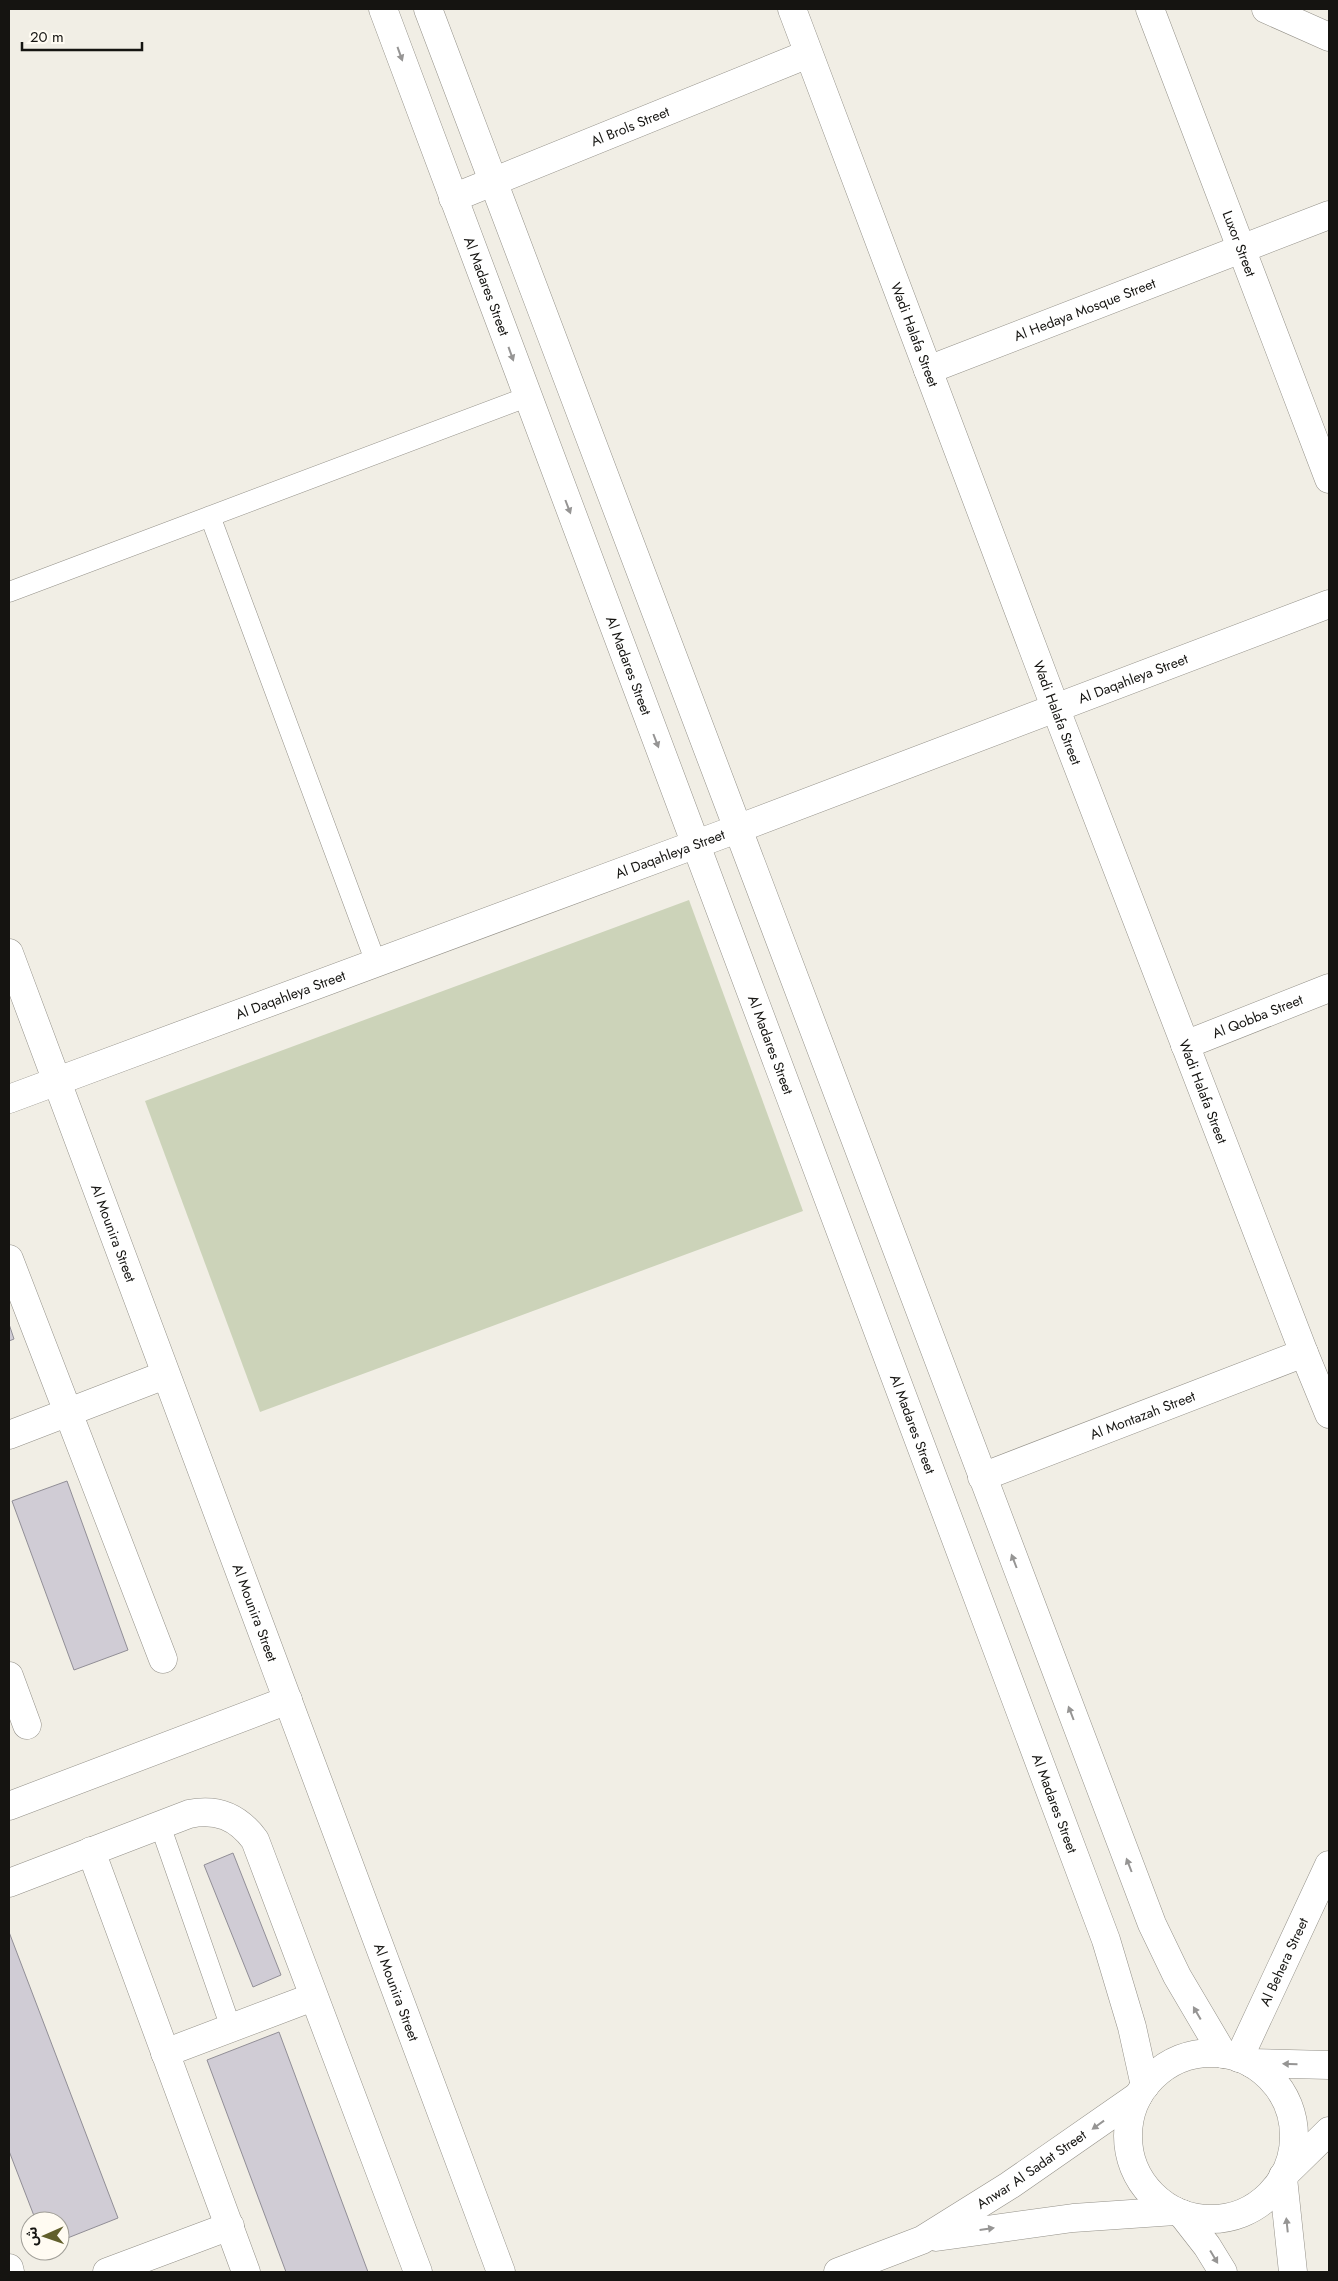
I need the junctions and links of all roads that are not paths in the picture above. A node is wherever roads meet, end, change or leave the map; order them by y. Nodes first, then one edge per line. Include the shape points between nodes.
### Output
1 (383, 9) edge
2 (428, 9) edge
3 (792, 9) edge
4 (1150, 9) edge
5 (1266, 9) edge
6 (1329, 37) edge
7 (808, 54) junction
8 (492, 182) junction
9 (453, 198) junction
10 (1329, 216) edge
11 (1241, 249) junction
12 (928, 370) junction
13 (527, 397) junction
14 (1329, 479) edge
15 (210, 516) junction
16 (9, 592) edge
17 (1329, 604) edge
18 (1055, 707) junction
19 (737, 829) junction
20 (695, 844) junction
21 (9, 953) edge
22 (376, 963) junction
23 (1329, 988) edge
24 (1185, 1045) junction
25 (57, 1081) junction
26 (9, 1099) edge
27 (9, 1259) edge
28 (1304, 1354) junction
29 (165, 1375) junction
30 (68, 1413) junction
31 (1329, 1414) edge
32 (9, 1435) edge
33 (982, 1478) junction
34 (163, 1658) dead end
35 (9, 1676) edge
36 (288, 1700) junction
37 (26, 1725) dead end
38 (9, 1806) edge
39 (160, 1825) junction
40 (92, 1851) junction
41 (1329, 1865) edge
42 (9, 1883) edge
43 (313, 1997) junction
44 (231, 2028) junction
45 (165, 2053) junction
46 (1238, 2058) junction
47 (1329, 2065) edge
48 (1141, 2091) junction
49 (1329, 2131) edge
50 (1283, 2177) junction
51 (1179, 2213) junction
52 (230, 2226) junction
53 (922, 2240) junction
54 (867, 2267) edge
55 (9, 2268) edge
56 (10, 2272) edge
57 (107, 2272) edge
58 (246, 2272) edge
59 (418, 2272) edge
60 (501, 2272) edge
61 (838, 2272) edge
62 (1223, 2272) edge
63 (1293, 2272) edge

1 -> 9 street, Al Madares Street
2 - 8 street
3 - 7 street, Wadi Halafa Street
4 - 11 street, Luxor Street
5 - 6 street
7 - 8 street, Al Brols Street
7 - 12 street, Wadi Halafa Street
8 - 9 street, Al Brols Street
8 - 19 street
9 -> 13 street, Al Madares Street
10 - 11 street, Al Hedaya Mosque Street
11 - 12 street, Al Hedaya Mosque Street
11 - 14 street, Luxor Street
12 - 18 street, Wadi Halafa Street
13 - 15 lane
13 -> 20 street, Al Madares Street
15 - 16 lane
15 - 22 lane
17 - 18 street, Al Daqahleya Street
18 - 19 street, Al Daqahleya Street
18 - 24 street, Wadi Halafa Street
19 - 20 street, Al Daqahleya Street
19 - 33 street
20 - 22 street, Al Daqahleya Street
20 - 48 street, Al Madares Street via 1106,1940 1124,1998
21 - 25 street, Al Mounira Street
22 - 25 street, Al Daqahleya Street
23 - 24 street, Al Qobba Street
24 - 28 street, Wadi Halafa Street
25 - 26 street, Al Daqahleya Street
25 - 29 street, Al Mounira Street
27 - 30 street
28 - 31 street, Wadi Halafa Street
28 - 33 street, Al Montazah Street
29 - 30 street
29 - 36 street, Al Mounira Street
30 - 32 street
30 - 34 street
46 -> 33 street via 1177,1976 1152,1924
35 - 37 street
36 - 38 street
36 - 60 street, Al Mounira Street
39 - 40 street
39 - 43 street via 204,1811 226,1815 246,1828 255,1840
39 - 44 lane
40 - 42 street
40 - 45 street
41 - 46 street, Al Behera Street
43 - 44 street
43 - 59 street
44 - 45 street
45 - 52 street
47 -> 46 street
46 - 48 street via 1197,2054 1171,2062
46 - 50 street via 1268,2076 1282,2092 1290,2112 1291,2155
48 - 51 street via 1130,2117 1128,2139 1132,2162 1156,2199
48 -> 53 street, Anwar Al Sadat Street via 1039,2166
49 - 50 street
50 - 51 street via 1256,2206 1239,2214 1220,2219
63 -> 50 street
53 -> 51 street, Anwar Al Sadat Street via 1065,2219
51 -> 62 street via 1207,2246
52 - 57 street
52 - 58 street
53 - 54 street, Anwar Al Sadat Street
54 - 61 street, Anwar Al Sadat Street
55 - 56 street

